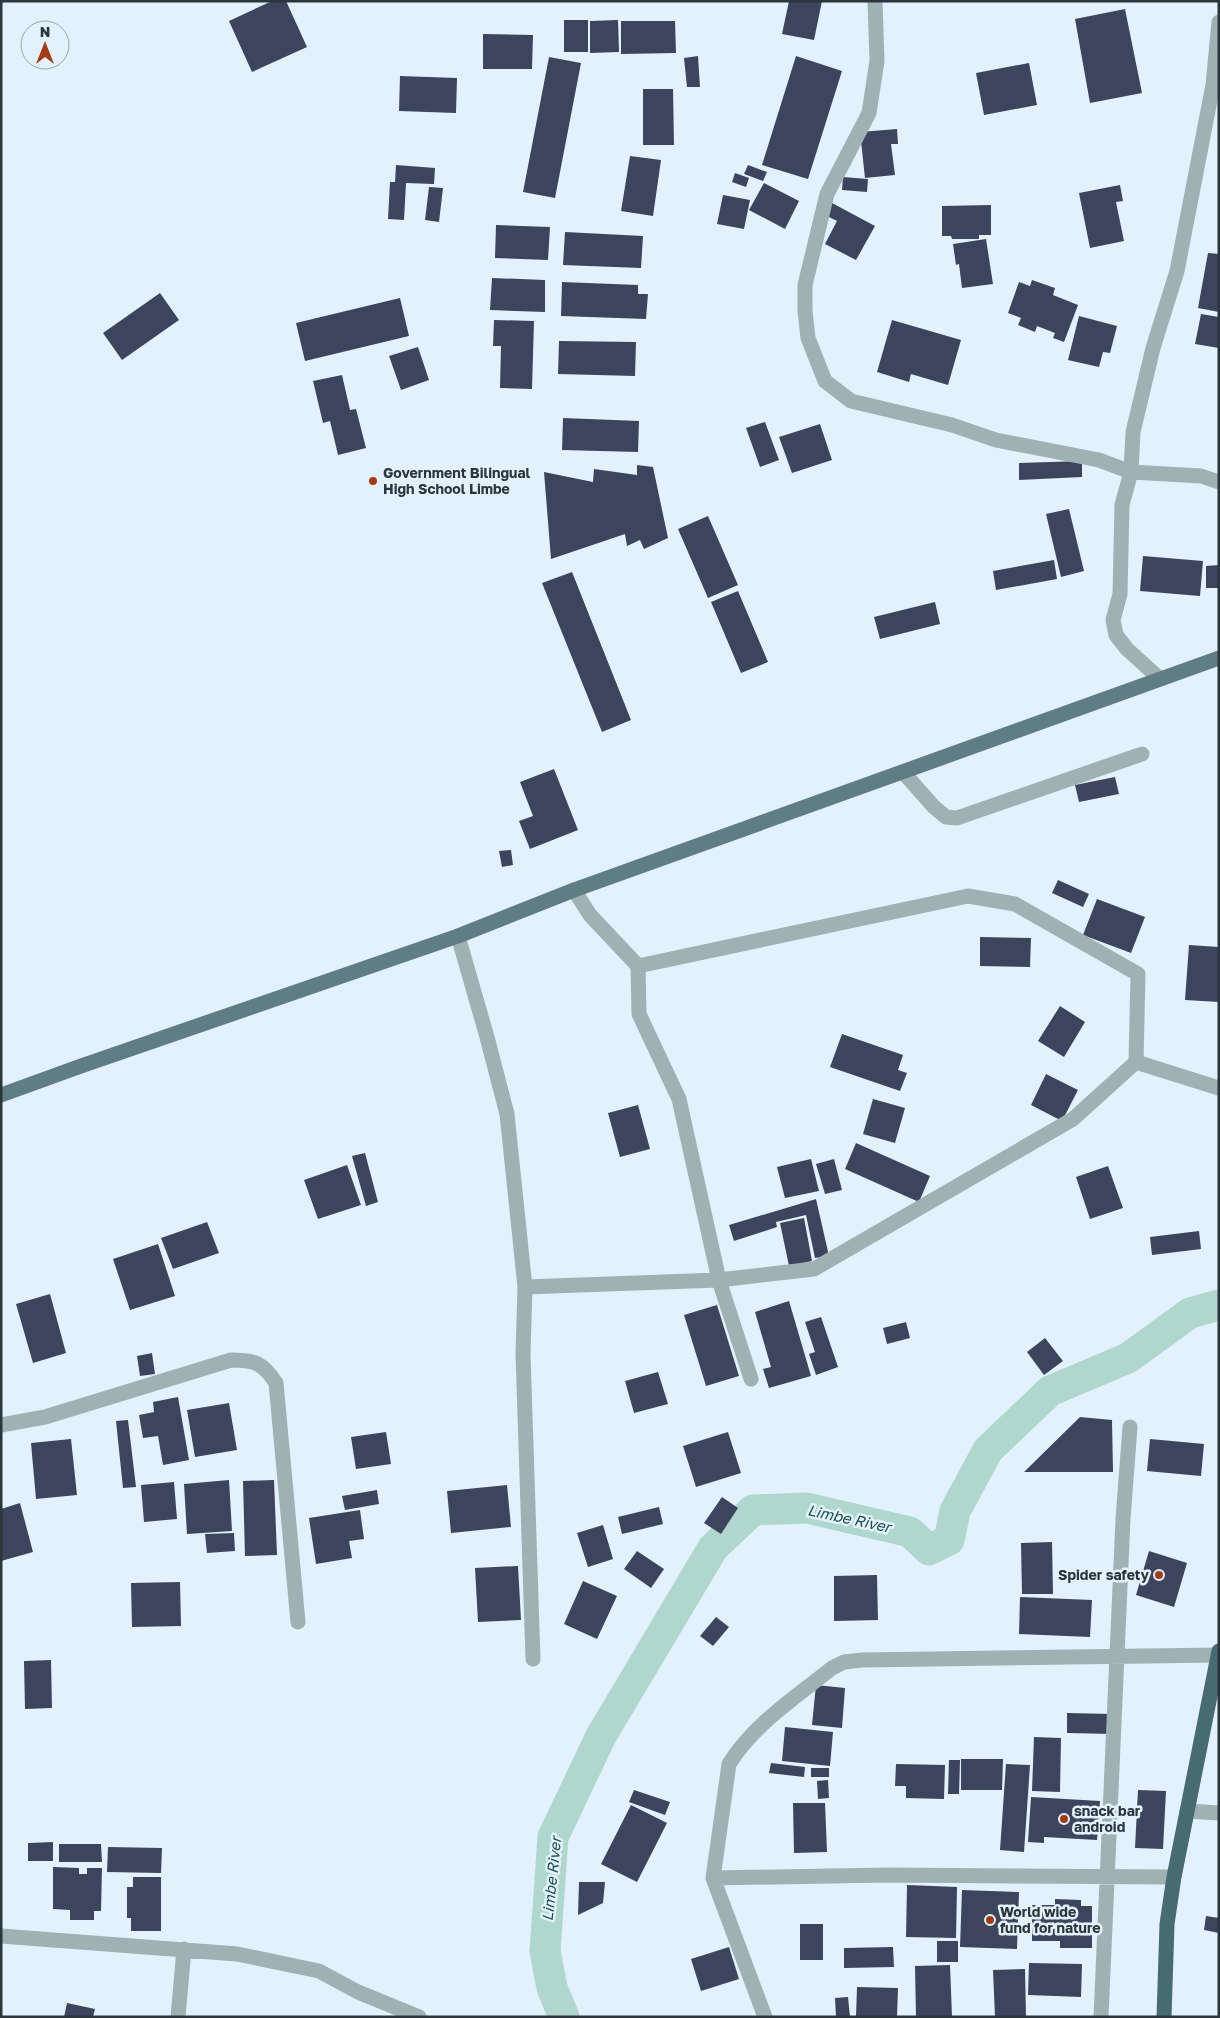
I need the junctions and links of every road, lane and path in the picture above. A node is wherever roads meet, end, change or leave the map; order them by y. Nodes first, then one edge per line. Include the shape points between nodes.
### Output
1 (875, 1) edge
2 (1219, 22) edge
3 (1131, 472) junction
4 (1219, 482) edge
5 (1219, 658) edge
6 (1160, 679) junction
7 (1142, 754) dead end
8 (904, 772) junction
9 (574, 890) junction
10 (458, 936) junction
11 (638, 966) junction
12 (1136, 1062) junction
13 (1219, 1088) edge
14 (1, 1095) edge
15 (719, 1280) junction
16 (525, 1287) junction
17 (751, 1379) dead end
18 (1, 1425) edge
19 (1130, 1427) dead end
20 (298, 1622) dead end
21 (1218, 1654) edge
22 (1117, 1657) junction
23 (533, 1659) dead end
24 (1187, 1811) junction
25 (1219, 1813) edge
26 (1109, 1877) junction
27 (1174, 1877) junction
28 (713, 1878) junction
29 (1, 1936) edge
30 (184, 1949) junction
31 (178, 2017) edge
32 (419, 2017) edge
33 (765, 2017) edge
34 (1101, 2017) edge
35 (1164, 2017) edge

1 - 3 street via 877,61 869,113 827,194 804,285 808,338 825,381 851,401 952,425 996,440 1099,460
2 - 3 street via 1213,85 1177,271 1152,348 1132,432
3 - 4 street via 1201,476
3 - 6 street via 1122,505 1120,594 1113,620 1116,636
5 - 6 main road
6 - 8 main road
7 - 8 street via 957,818 946,817 934,807
8 - 9 main road
9 - 10 main road
9 - 11 street via 590,916
10 - 14 main road
10 - 16 street via 507,1114
11 - 12 street via 968,896 1015,904 1138,974
11 - 15 street via 639,1014 679,1099
12 - 13 street
12 - 15 street via 1073,1119 814,1269
15 - 16 street
15 - 17 street
16 - 23 street via 523,1354
18 - 20 street via 46,1417 231,1360 251,1360 267,1369 276,1383
19 - 22 street
21 - 22 street
21 - 24 highway
22 - 26 street
22 - 28 street via 862,1660 844,1662 832,1668 739,1748 730,1764
24 - 25 street
24 - 27 highway
26 - 27 street
26 - 28 street via 887,1875
26 - 34 street
27 - 35 highway via 1167,1924
28 - 33 street
29 - 30 street
30 - 31 street
30 - 32 street via 237,1954 319,1971 358,1992

